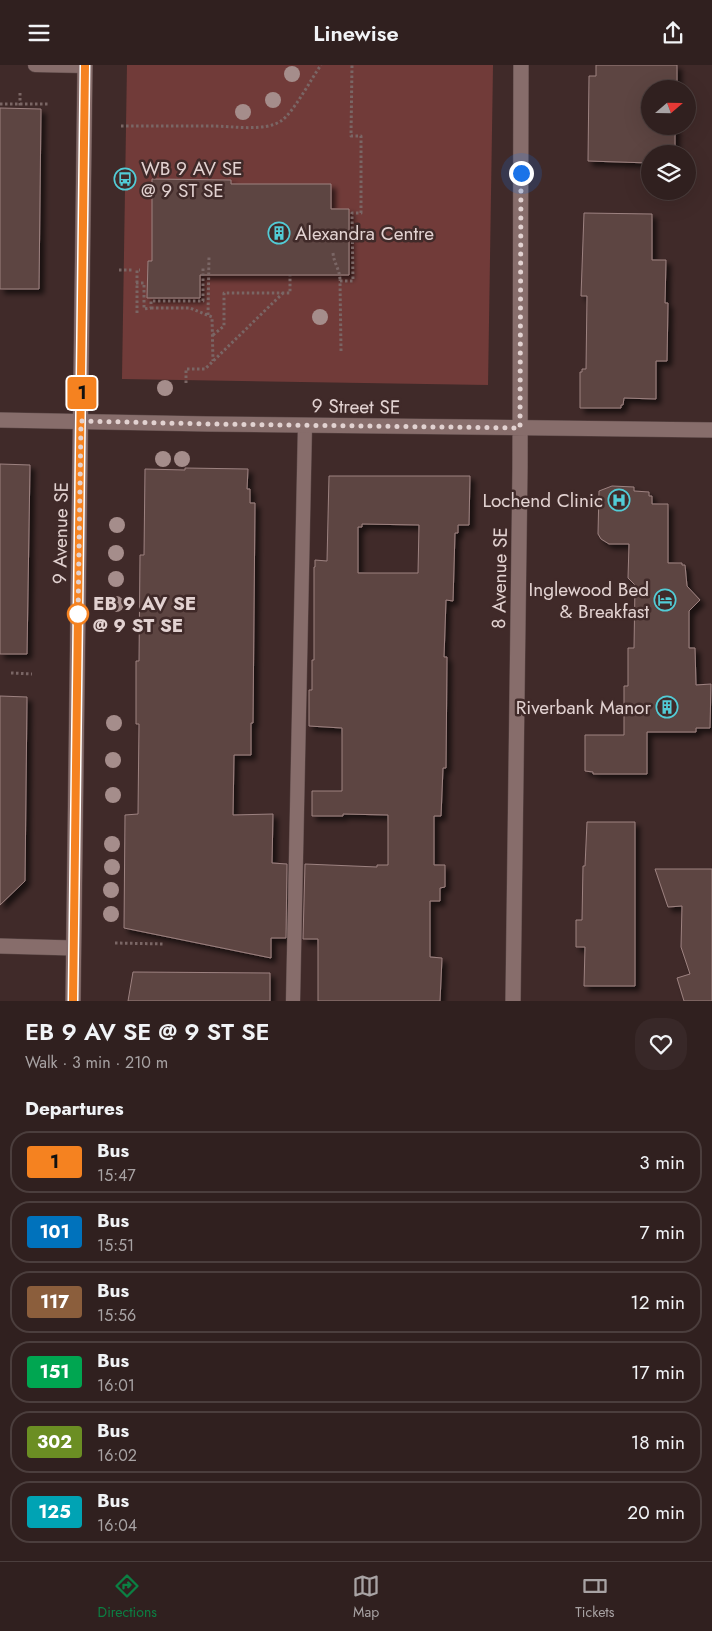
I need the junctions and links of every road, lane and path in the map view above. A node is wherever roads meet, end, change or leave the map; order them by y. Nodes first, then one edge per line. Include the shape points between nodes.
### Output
1 (34, 65) edge
2 (85, 65) edge
3 (320, 65) edge
4 (352, 65) edge
5 (521, 65) edge
6 (20, 93) dead end
7 (0, 104) edge
8 (49, 104) dead end
9 (20, 106) junction
10 (121, 125) dead end
11 (333, 253) dead end
12 (209, 256) dead end
13 (202, 267) dead end
14 (119, 270) dead end
15 (133, 270) dead end
16 (140, 270) dead end
17 (290, 275) dead end
18 (340, 281) junction
19 (136, 283) junction
20 (283, 293) junction
21 (151, 309) junction
22 (137, 313) dead end
23 (208, 315) junction
24 (213, 335) junction
25 (342, 351) dead end
26 (213, 361) junction
27 (186, 383) dead end
28 (0, 419) edge
29 (81, 421) junction
30 (305, 425) junction
31 (520, 428) junction
32 (712, 430) edge
33 (11, 673) dead end
34 (32, 674) dead end
35 (115, 943) dead end
36 (164, 944) dead end
37 (0, 946) edge
38 (74, 948) junction
39 (73, 1001) edge
40 (293, 1001) edge
41 (513, 1001) edge

1 - 2 lane
2 - 29 street, 9 Avenue SE
3 - 10 path via 291,110 280,121 267,125 249,128
4 - 18 path via 351,136 361,136 361,213 352,213 353,281
5 - 31 street, 8 Avenue SE
6 - 9 path
7 - 9 path
8 - 9 path
11 - 18 path via 334,262 340,270
12 - 23 path
13 - 21 path via 203,301 151,301
14 - 15 path
16 - 19 path via 137,270
17 - 20 path via 290,293
18 - 25 path
19 - 21 path via 144,283 144,309
19 - 22 path
20 - 24 path via 224,293 224,326
20 - 26 path
21 - 23 path via 190,308
23 - 24 path via 212,317
24 - 26 path
26 - 27 path via 205,369 186,369
28 - 29 street, 9 Street SE
29 - 30 street, 9 Street SE
29 - 38 street, 9 Avenue SE
30 - 31 street, 9 Street SE
30 - 40 lane
31 - 32 street, 9 Street SE
31 - 41 street, 8 Avenue SE
33 - 34 path
35 - 36 path
37 - 38 street
38 - 39 street, 9 Avenue SE

